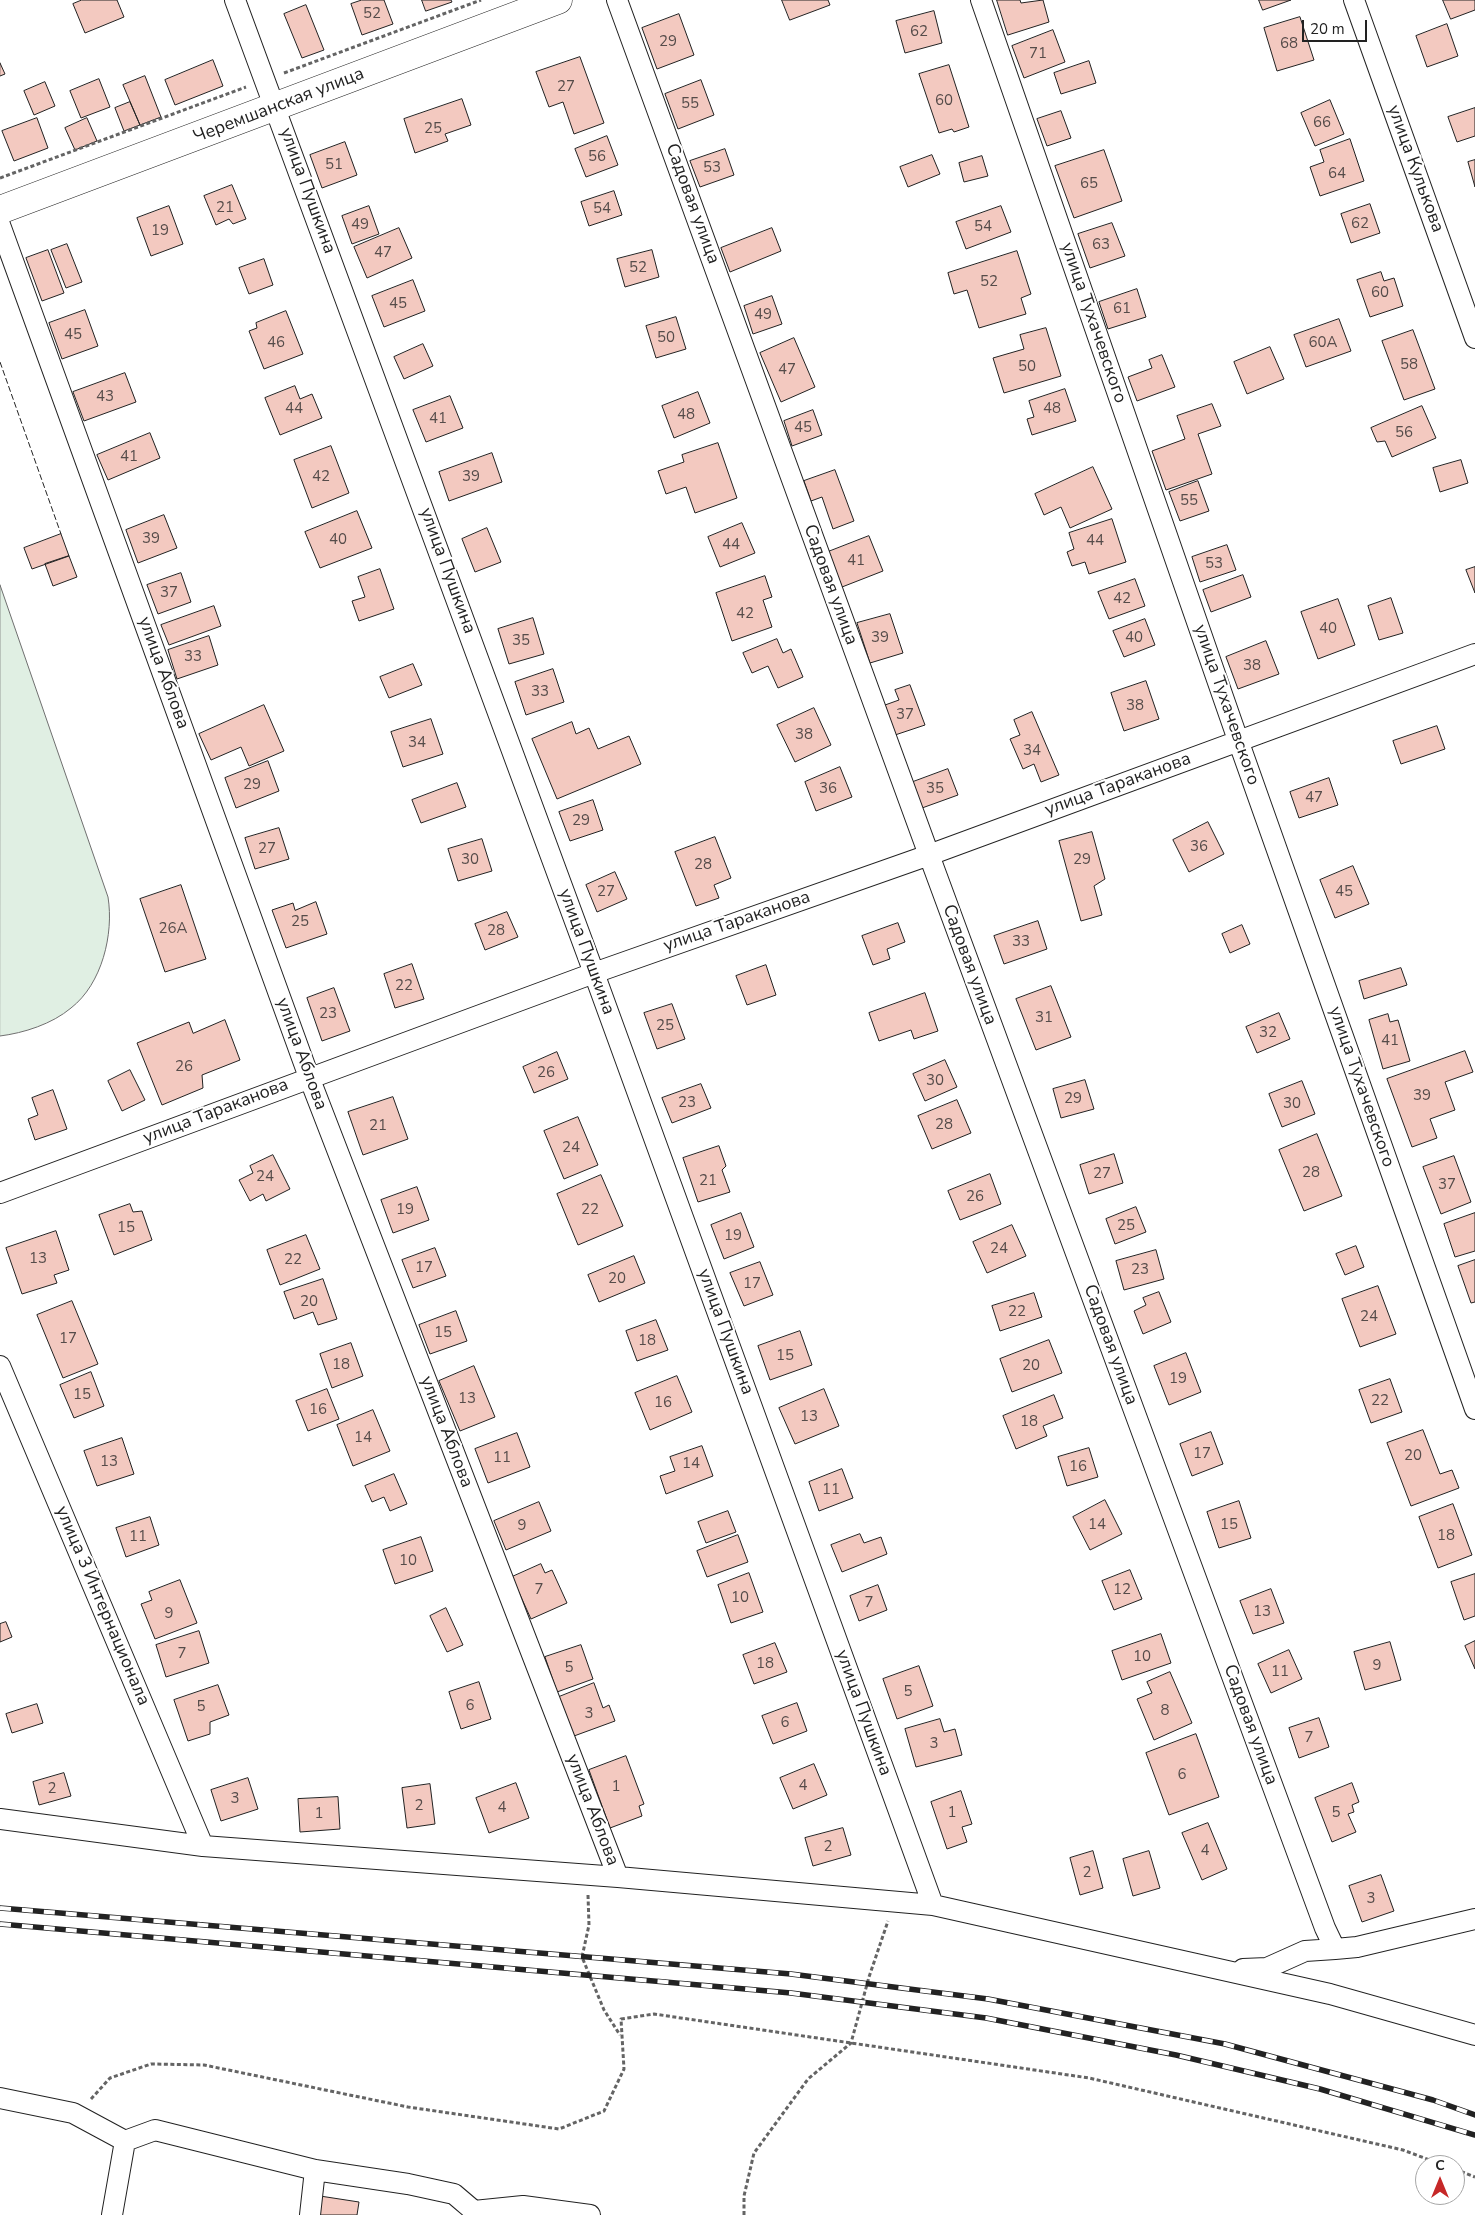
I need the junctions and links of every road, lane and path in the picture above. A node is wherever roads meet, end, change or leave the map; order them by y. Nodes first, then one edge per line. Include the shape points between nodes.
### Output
1 (235, 0) edge
2 (481, 0) edge
3 (558, 0) edge
4 (617, 0) edge
5 (981, 0) edge
6 (1354, 0) edge
7 (266, 80) junction
8 (276, 107) junction
9 (0, 178) edge
10 (0, 210) edge
11 (0, 225) edge
12 (1475, 338) edge
13 (1475, 654) edge
14 (1238, 740) junction
15 (929, 855) junction
16 (594, 973) junction
17 (309, 1077) junction
18 (0, 1193) edge
19 (0, 1366) edge
20 (1475, 1409) edge
21 (0, 1819) edge
22 (203, 1846) junction
23 (584, 1874) junction
24 (618, 1877) junction
25 (895, 1901) junction
26 (933, 1905) junction
27 (1475, 1919) edge
28 (1335, 1949) junction
29 (1223, 1970) junction
30 (1475, 2035) edge
31 (621, 2037) junction
32 (851, 2043) junction
33 (0, 2098) edge
34 (73, 2113) junction
35 (125, 2141) junction
36 (1417, 2155) edge
37 (315, 2170) junction
38 (474, 2213) edge
39 (112, 2215) edge
40 (310, 2215) edge
41 (590, 2215) edge
42 (744, 2215) edge

1 - 7 street, улица Пушкина
2 - 7 path
3 - 8 main road, Черемшанская улица
4 - 15 street, Садовая улица
5 - 14 street, улица Тухачевского
6 - 12 street, улица Кулькова
7 - 8 street, улица Пушкина
7 - 9 path
8 - 10 main road, Черемшанская улица
8 - 16 street, улица Пушкина
11 - 17 street, улица Аблова
13 - 14 street, улица Тараканова
14 - 15 street, улица Тараканова
14 - 20 street, улица Тухачевского
15 - 16 street, улица Тараканова
15 - 28 street, Садовая улица
16 - 17 street, улица Тараканова
16 - 26 street, улица Пушкина
17 - 18 street, улица Тараканова
17 - 24 street, улица Аблова
19 - 22 street, улица 3 Интернационала
21 - 22 street
22 - 23 street
23 - 24 street
23 - 31 path via 590,1925 582,1957 604,2010
24 - 25 street
25 - 26 street
25 - 32 path via 869,1976
26 - 29 street
27 - 28 street via 1357,1947
28 - 29 street via 1305,1951 1268,1968
29 - 30 street via 1330,1994
31 - 32 path via 621,2019 654,2014
31 - 34 path via 624,2069 604,2111 559,2129 408,2107 204,2065 151,2064 110,2078
32 - 36 path via 1089,2078
32 - 42 path via 808,2079 754,2153 744,2196
33 - 34 street
34 - 35 street
35 - 37 street via 156,2130
35 - 39 street
37 - 38 street via 454,2194
37 - 40 street
38 - 41 street via 523,2206

